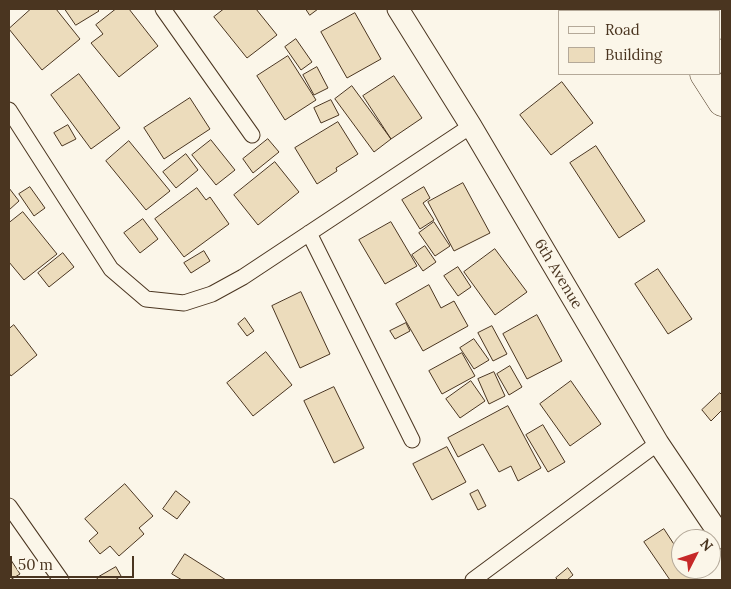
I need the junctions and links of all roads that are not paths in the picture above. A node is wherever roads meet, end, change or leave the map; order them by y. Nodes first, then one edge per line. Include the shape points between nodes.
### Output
1 (164, 9) edge
2 (398, 9) edge
3 (705, 75) edge
4 (722, 102) edge
5 (9, 110) edge
6 (470, 126) junction
7 (252, 135) dead end
8 (310, 233) junction
9 (412, 440) dead end
10 (658, 443) junction
11 (9, 506) edge
12 (722, 538) edge
13 (61, 580) edge
14 (472, 580) edge

1 - 7 street
2 - 6 street, 6th Avenue
3 - 4 highway
5 - 8 street via 111,269 146,299 184,303 212,294
6 - 8 street
6 - 10 street, 6th Avenue
8 - 9 street
10 - 12 street, 6th Avenue
10 - 14 street
11 - 13 street

